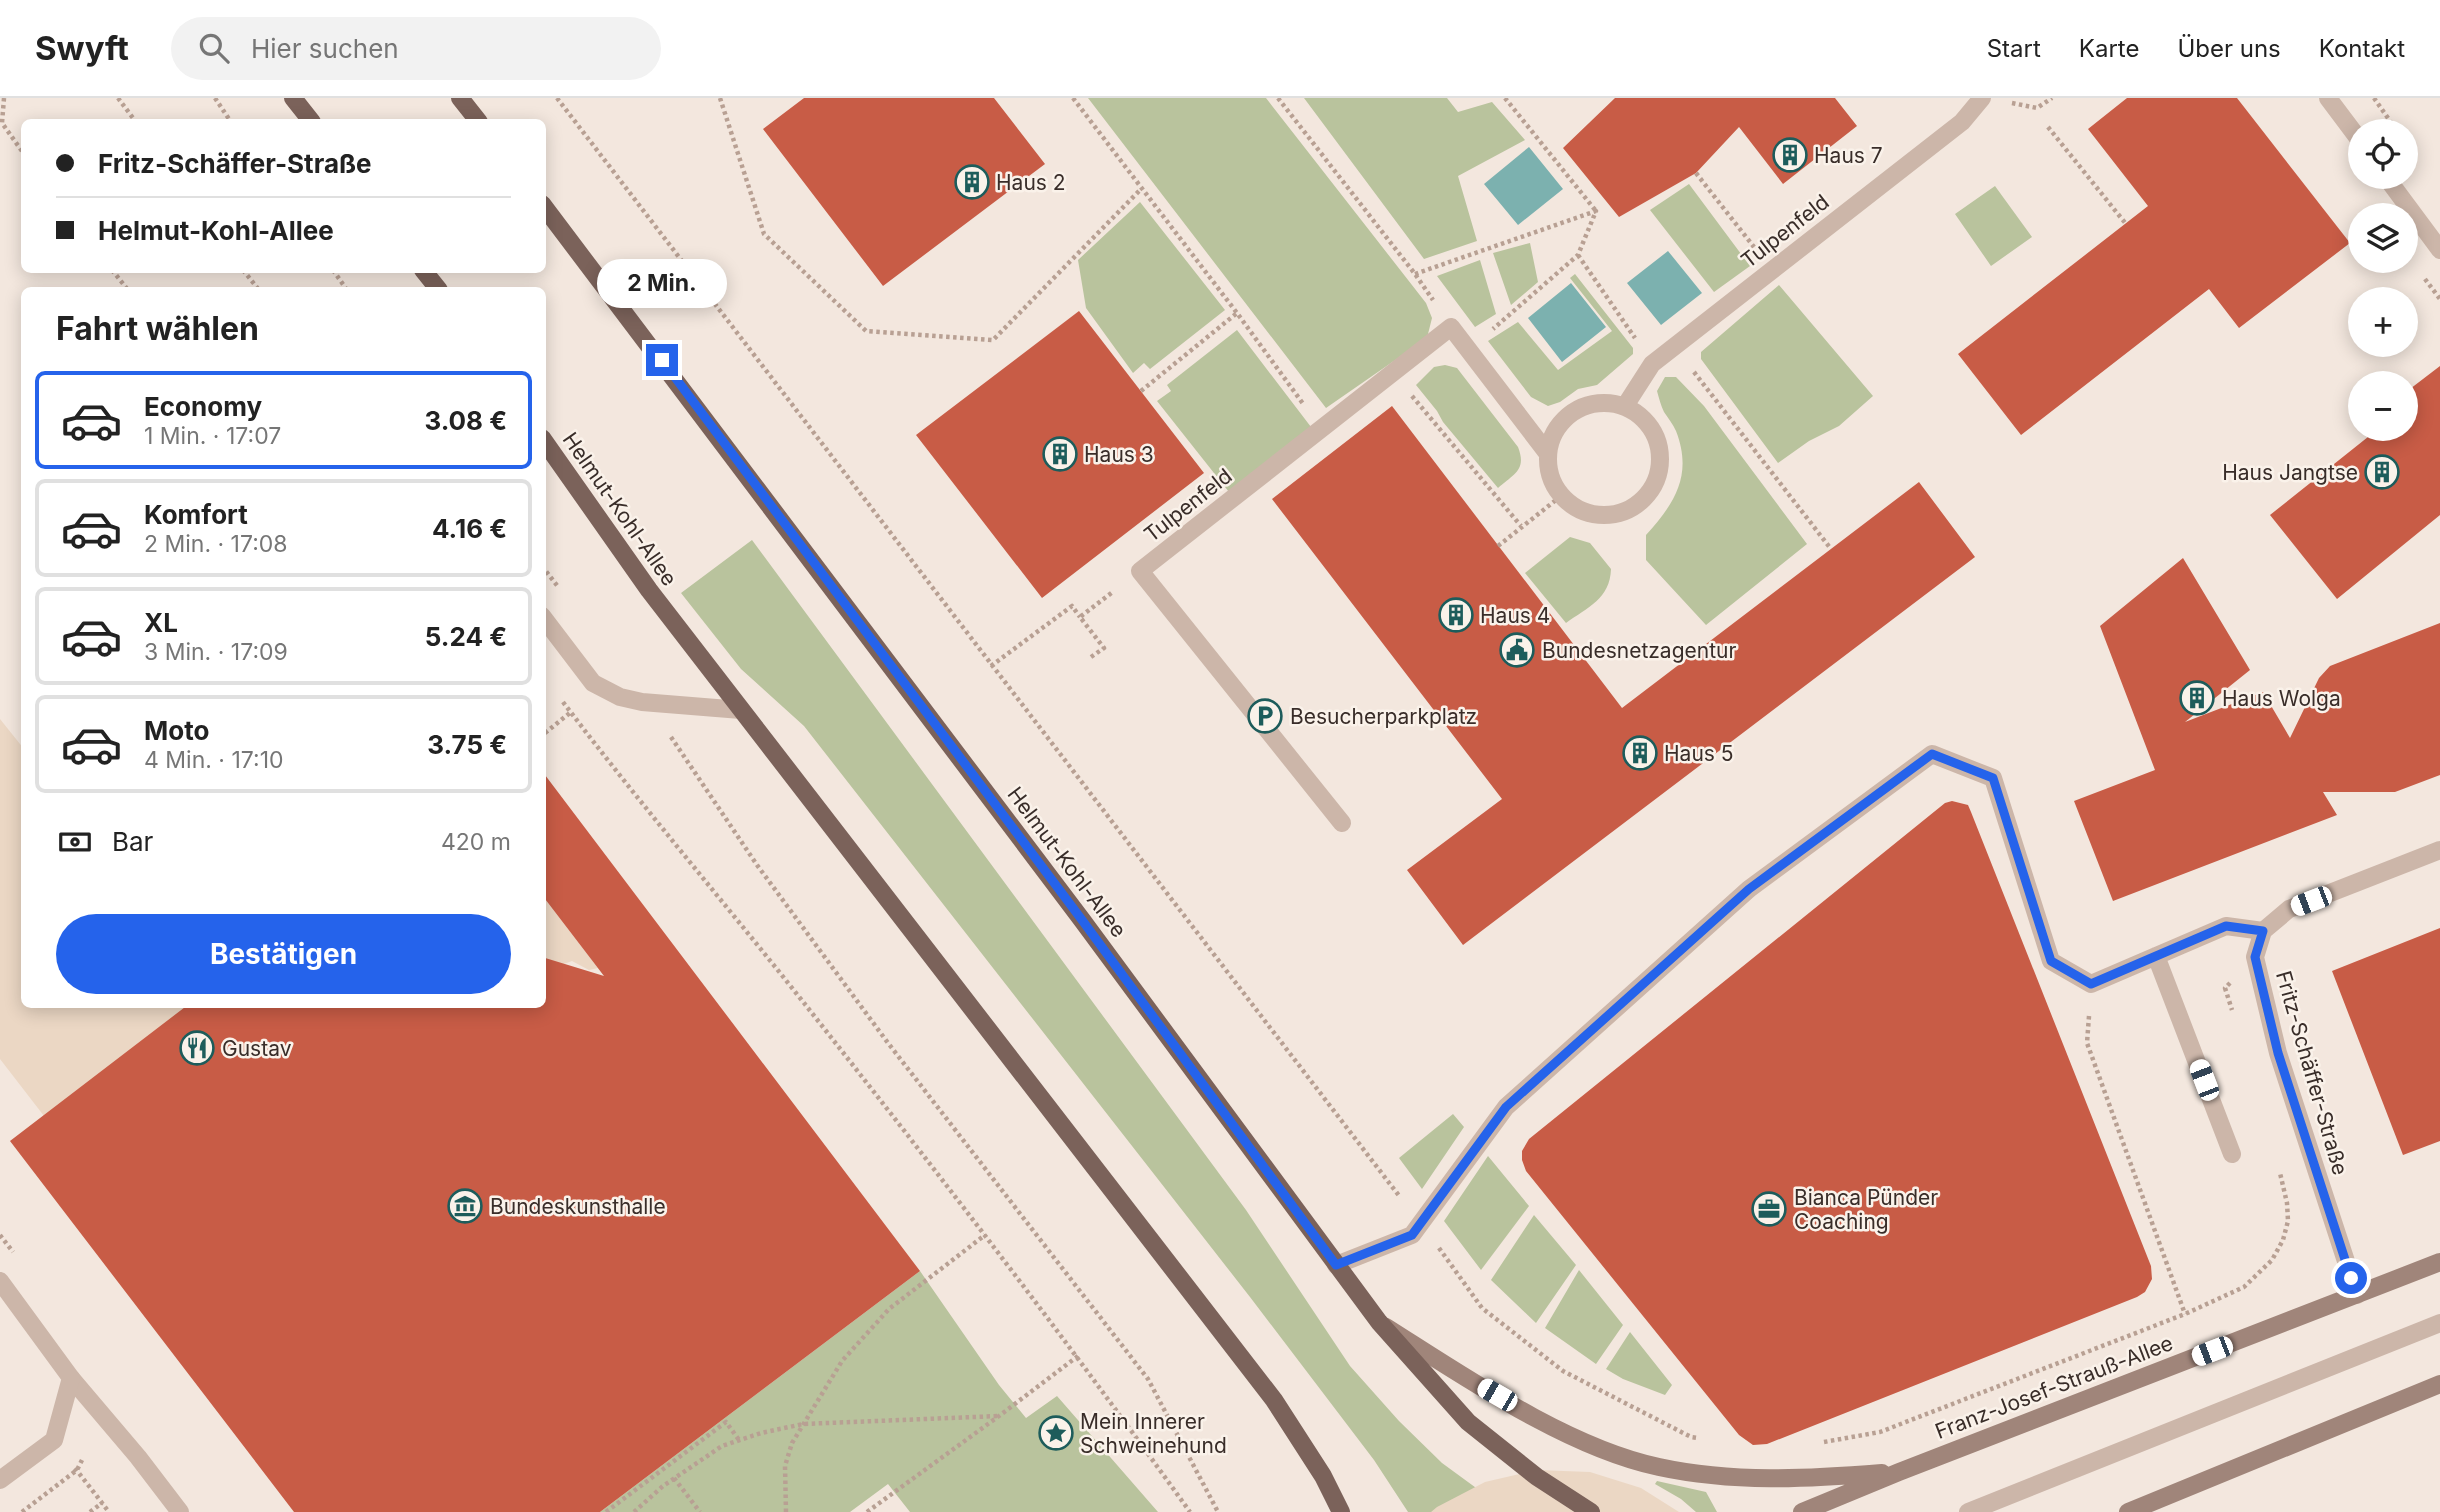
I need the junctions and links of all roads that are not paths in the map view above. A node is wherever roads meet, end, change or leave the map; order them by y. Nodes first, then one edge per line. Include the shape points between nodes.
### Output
1 (293, 98) edge
2 (460, 98) edge
3 (1982, 98) edge
4 (2328, 98) edge
5 (310, 119) edge
6 (477, 119) edge
7 (2348, 125) edge
8 (2395, 189) edge
9 (546, 209) edge
10 (2440, 250) edge
11 (425, 273) edge
12 (437, 287) edge
13 (1625, 406) junction
14 (546, 444) edge
15 (1548, 454) junction
16 (546, 621) edge
17 (741, 710) junction
18 (1342, 823) dead end
19 (2440, 850) edge
20 (2263, 931) junction
21 (2156, 956) junction
22 (2232, 1154) dead end
23 (2440, 1262) edge
24 (1336, 1265) junction
25 (0, 1281) edge
26 (2357, 1295) junction
27 (1379, 1322) junction
28 (2440, 1323) edge
29 (71, 1378) junction
30 (2440, 1384) edge
31 (1899, 1472) junction
32 (0, 1480) edge
33 (180, 1512) edge
34 (1340, 1512) edge
35 (1591, 1512) edge
36 (1802, 1512) edge
37 (1968, 1512) edge
38 (2128, 1512) edge

1 - 5 main road
2 - 6 main road
3 - 13 street, Tulpenfeld via 1962,122 1652,364
4 - 7 street
8 - 10 street
9 - 24 main road, Helmut-Kohl-Allee
11 - 12 main road
13 - 15 street via 1591,404 1575,411 1561,422
13 - 15 street via 1653,430 1660,457 1654,484 1644,499 1629,509 1592,514 1576,508 1553,483
14 - 17 main road, Helmut-Kohl-Allee
15 - 18 street, Tulpenfeld via 1451,327 1140,571
16 - 17 street via 593,684 620,697
17 - 34 main road, Helmut-Kohl-Allee via 1274,1400
19 - 20 street via 2289,909
20 - 21 street via 2226,926
20 - 26 street, Fritz-Schäffer-Straße via 2255,957 2278,1053
21 - 22 street
21 - 24 street via 2091,984 2051,961 1993,778 1932,754 1749,889 1506,1107 1412,1235
23 - 26 main road, Franz-Josef-Strauß-Allee
24 - 27 main road, Helmut-Kohl-Allee
25 - 29 street
26 - 31 main road, Franz-Josef-Strauß-Allee
27 - 31 main road via 1540,1419 1606,1451 1658,1467 1758,1480
27 - 35 main road, Helmut-Kohl-Allee via 1468,1422 1537,1477
28 - 37 street
29 - 32 street via 54,1440
29 - 33 street
30 - 38 main road
31 - 36 main road, Franz-Josef-Strauß-Allee

